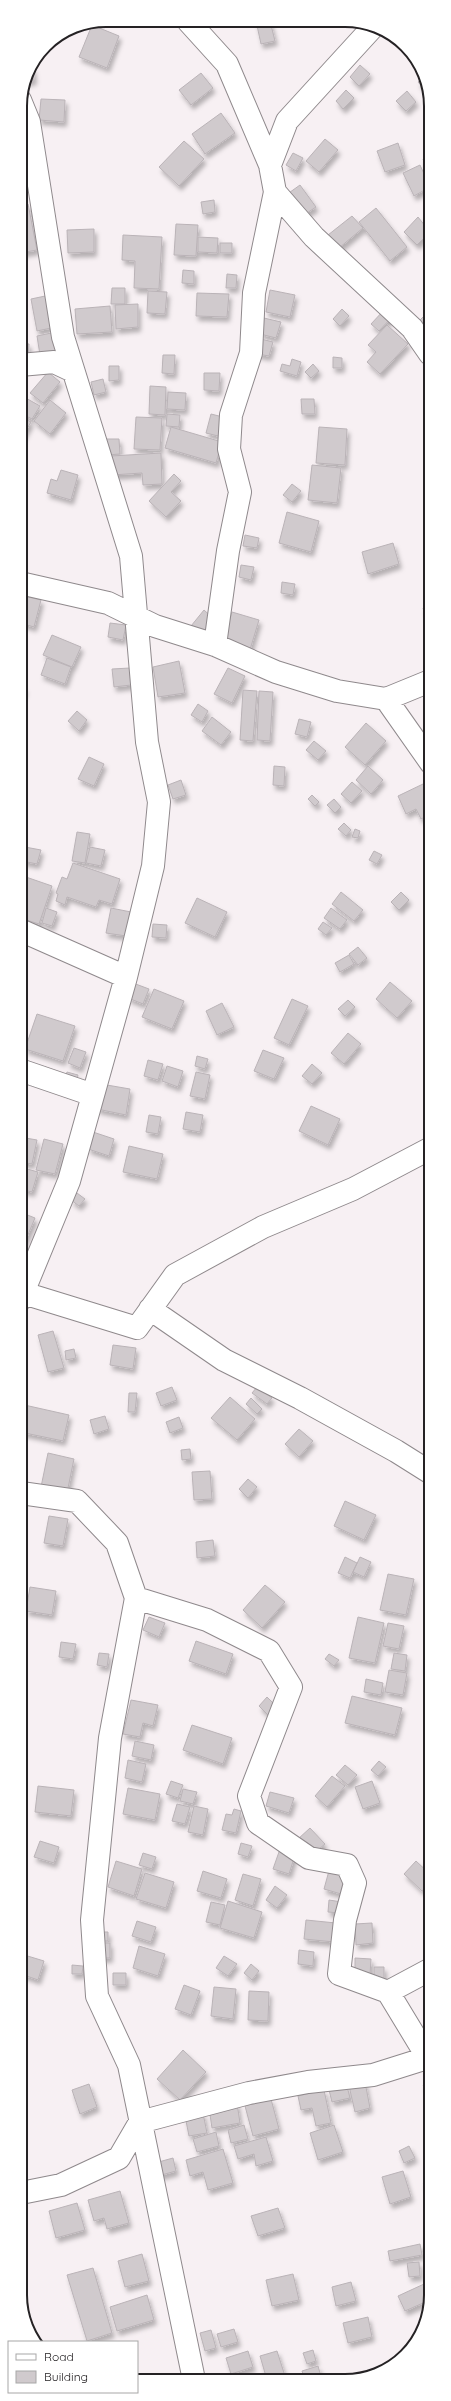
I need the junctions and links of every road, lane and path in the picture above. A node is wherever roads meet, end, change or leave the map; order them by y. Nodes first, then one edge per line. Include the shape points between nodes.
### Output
1 (194, 27) edge
2 (369, 31) edge
3 (27, 117) edge
4 (270, 165) junction
5 (275, 192) junction
6 (424, 345) edge
7 (27, 364) edge
8 (73, 371) junction
9 (27, 585) edge
10 (135, 617) junction
11 (215, 645) junction
12 (424, 683) edge
13 (386, 699) junction
14 (424, 754) edge
15 (27, 933) edge
16 (126, 977) junction
17 (27, 1072) edge
18 (93, 1095) junction
19 (424, 1152) edge
20 (27, 1281) edge
21 (27, 1297) edge
22 (150, 1309) junction
23 (424, 1469) edge
24 (27, 1494) edge
25 (136, 1598) junction
26 (424, 1973) edge
27 (388, 1992) junction
28 (424, 2053) edge
29 (424, 2062) edge
30 (140, 2122) junction
31 (27, 2192) edge
32 (193, 2374) edge

1 - 4 street via 227,64
2 - 4 street via 286,121
3 - 8 street via 63,337
4 - 5 street
5 - 6 street via 314,237 412,328
5 - 11 street via 254,293 251,353 231,415 229,449 240,492 228,551
7 - 8 street via 54,362
8 - 10 street via 131,556
9 - 10 street via 108,603
10 - 11 street
10 - 16 street via 147,742 159,802 153,866
11 - 13 street via 276,672 337,691
12 - 13 street
13 - 14 street
15 - 16 street
16 - 18 street
17 - 18 street
18 - 20 street via 69,1181
19 - 22 street via 353,1189 263,1227 175,1275
21 - 22 street via 137,1328
22 - 23 street via 224,1360 300,1398
24 - 25 street via 77,1501 117,1543
25 - 27 street via 207,1620 269,1651 291,1687 249,1796 258,1823 309,1858 347,1865 355,1883 345,1920 339,1974
25 - 30 street via 110,1738 92,1920 97,1996 129,2065
26 - 27 street
27 - 28 street
29 - 30 street via 373,2075 308,2082 249,2093
30 - 31 street via 119,2158 61,2185
30 - 32 street

